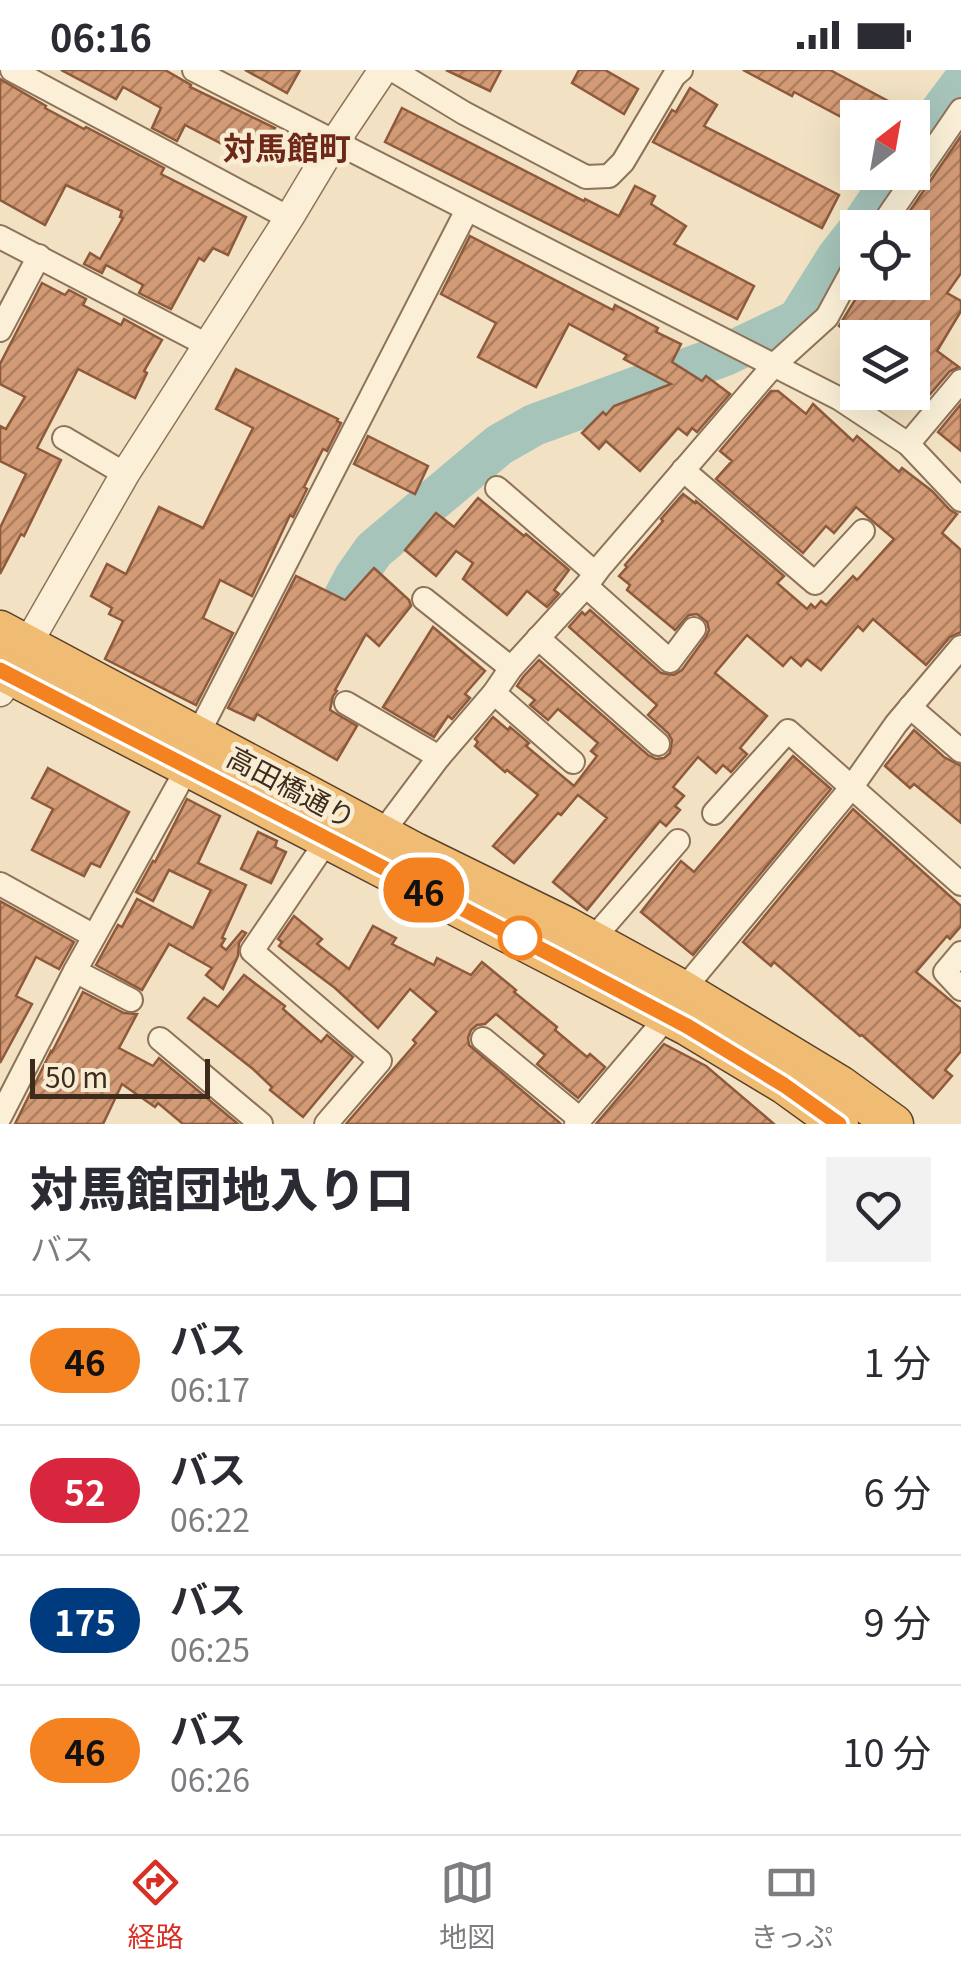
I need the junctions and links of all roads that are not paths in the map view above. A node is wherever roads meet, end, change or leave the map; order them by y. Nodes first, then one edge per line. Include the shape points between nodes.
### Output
1 (12, 70) edge
2 (194, 70) edge
3 (383, 70) edge
4 (393, 70) edge
5 (681, 70) edge
6 (960, 113) edge
7 (334, 143) junction
8 (467, 210) junction
9 (893, 210) edge
10 (289, 218) junction
11 (0, 236) edge
12 (38, 256) junction
13 (840, 293) edge
14 (0, 330) edge
15 (207, 345) junction
16 (774, 365) junction
17 (961, 381) edge
18 (64, 438) dead end
19 (908, 444) junction
20 (683, 470) junction
21 (126, 474) junction
22 (497, 488) dead end
23 (961, 500) edge
24 (863, 531) dead end
25 (591, 580) junction
26 (424, 599) dead end
27 (0, 606) edge
28 (694, 630) dead end
29 (538, 638) junction
30 (961, 647) edge
31 (6, 665) edge
32 (512, 668) junction
33 (494, 693) junction
34 (346, 703) dead end
35 (910, 708) junction
36 (658, 744) dead end
37 (961, 751) edge
38 (193, 752) junction
39 (439, 756) junction
40 (572, 762) dead end
41 (851, 788) junction
42 (714, 813) dead end
43 (382, 834) junction
44 (328, 839) junction
45 (678, 841) dead end
46 (0, 884) edge
47 (961, 884) edge
48 (94, 936) junction
49 (592, 940) junction
50 (961, 953) edge
51 (75, 971) junction
52 (961, 989) edge
53 (131, 1000) dead end
54 (676, 1003) junction
55 (160, 1039) dead end
56 (483, 1039) dead end
57 (0, 1117) edge
58 (578, 1122) edge
59 (262, 1124) edge
60 (326, 1124) edge
61 (839, 1124) edge
62 (894, 1124) edge

1 - 10 street
2 - 7 street
3 - 7 street
4 - 5 street via 586,177 608,176 623,162
6 - 9 street
7 - 8 street
7 - 10 street
8 - 16 street
8 - 38 street
10 - 15 street
11 - 12 street
12 - 14 street
12 - 15 street
13 - 16 street via 827,317
15 - 21 street
16 - 19 street
16 - 20 street
17 - 19 street
18 - 21 street
19 - 23 street
20 - 24 street via 816,583
20 - 25 street
21 - 31 street
22 - 25 street
25 - 28 street via 670,661
25 - 29 street
26 - 32 street
27 - 31 street
29 - 32 street
29 - 36 street
30 - 35 street
31 - 38 highway, 高田橋通り
32 - 33 street
33 - 39 street
33 - 40 street
34 - 39 street
35 - 37 street
35 - 41 street
38 - 43 highway, 高田橋通り
38 - 44 highway, 高田橋通り
38 - 48 street
39 - 43 street
41 - 42 street via 788,731
41 - 47 street
41 - 54 street
43 - 49 highway, 高田橋通り
44 - 54 highway, 高田橋通り
44 - 60 street via 252,951 380,1061
45 - 49 street
46 - 48 street
48 - 51 street
49 - 54 highway, 高田橋通り
50 - 52 street via 945,972
51 - 53 street
51 - 57 street
54 - 58 street
54 - 61 highway, 高田橋通り
54 - 62 highway, 高田橋通り via 840,1086
55 - 59 street
56 - 58 street

